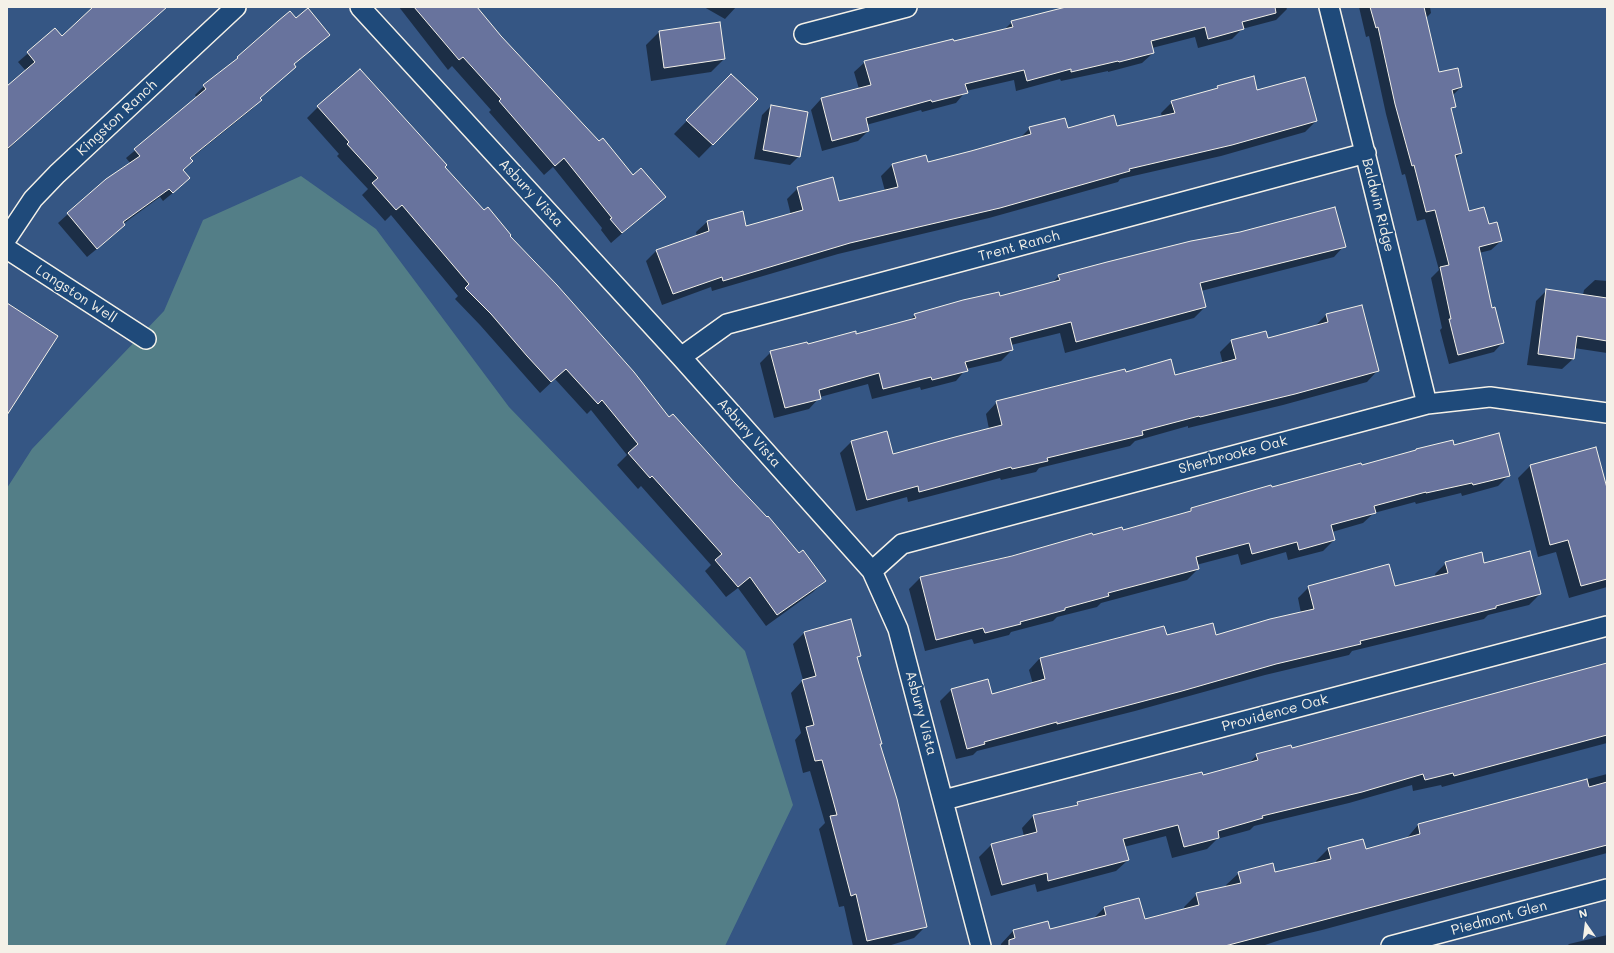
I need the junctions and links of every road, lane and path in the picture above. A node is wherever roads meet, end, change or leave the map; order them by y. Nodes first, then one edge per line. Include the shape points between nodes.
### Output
1 (236, 7) edge
2 (360, 7) edge
3 (907, 7) edge
4 (1328, 7) edge
5 (804, 34) dead end
6 (1366, 154) junction
7 (7, 238) edge
8 (7, 249) edge
9 (146, 339) dead end
10 (681, 357) junction
11 (1427, 404) junction
12 (1607, 413) edge
13 (872, 571) junction
14 (1607, 626) edge
15 (944, 800) junction
16 (1607, 889) edge
17 (981, 946) edge
18 (1391, 946) edge

1 - 7 street, Kingston Ranch via 56,174 33,199
2 - 10 street, Asbury Vista
3 - 5 street
4 - 6 street, Baldwin Ridge
6 - 10 street, Trent Ranch via 727,324
6 - 11 street, Baldwin Ridge
8 - 9 street, Langston Well
10 - 13 street, Asbury Vista
11 - 12 street, Sherbrooke Oak via 1490,397
11 - 13 street, Sherbrooke Oak via 902,544
13 - 15 street, Asbury Vista via 898,629
14 - 15 street, Providence Oak
15 - 17 street, Asbury Vista
16 - 18 street, Piedmont Glen

